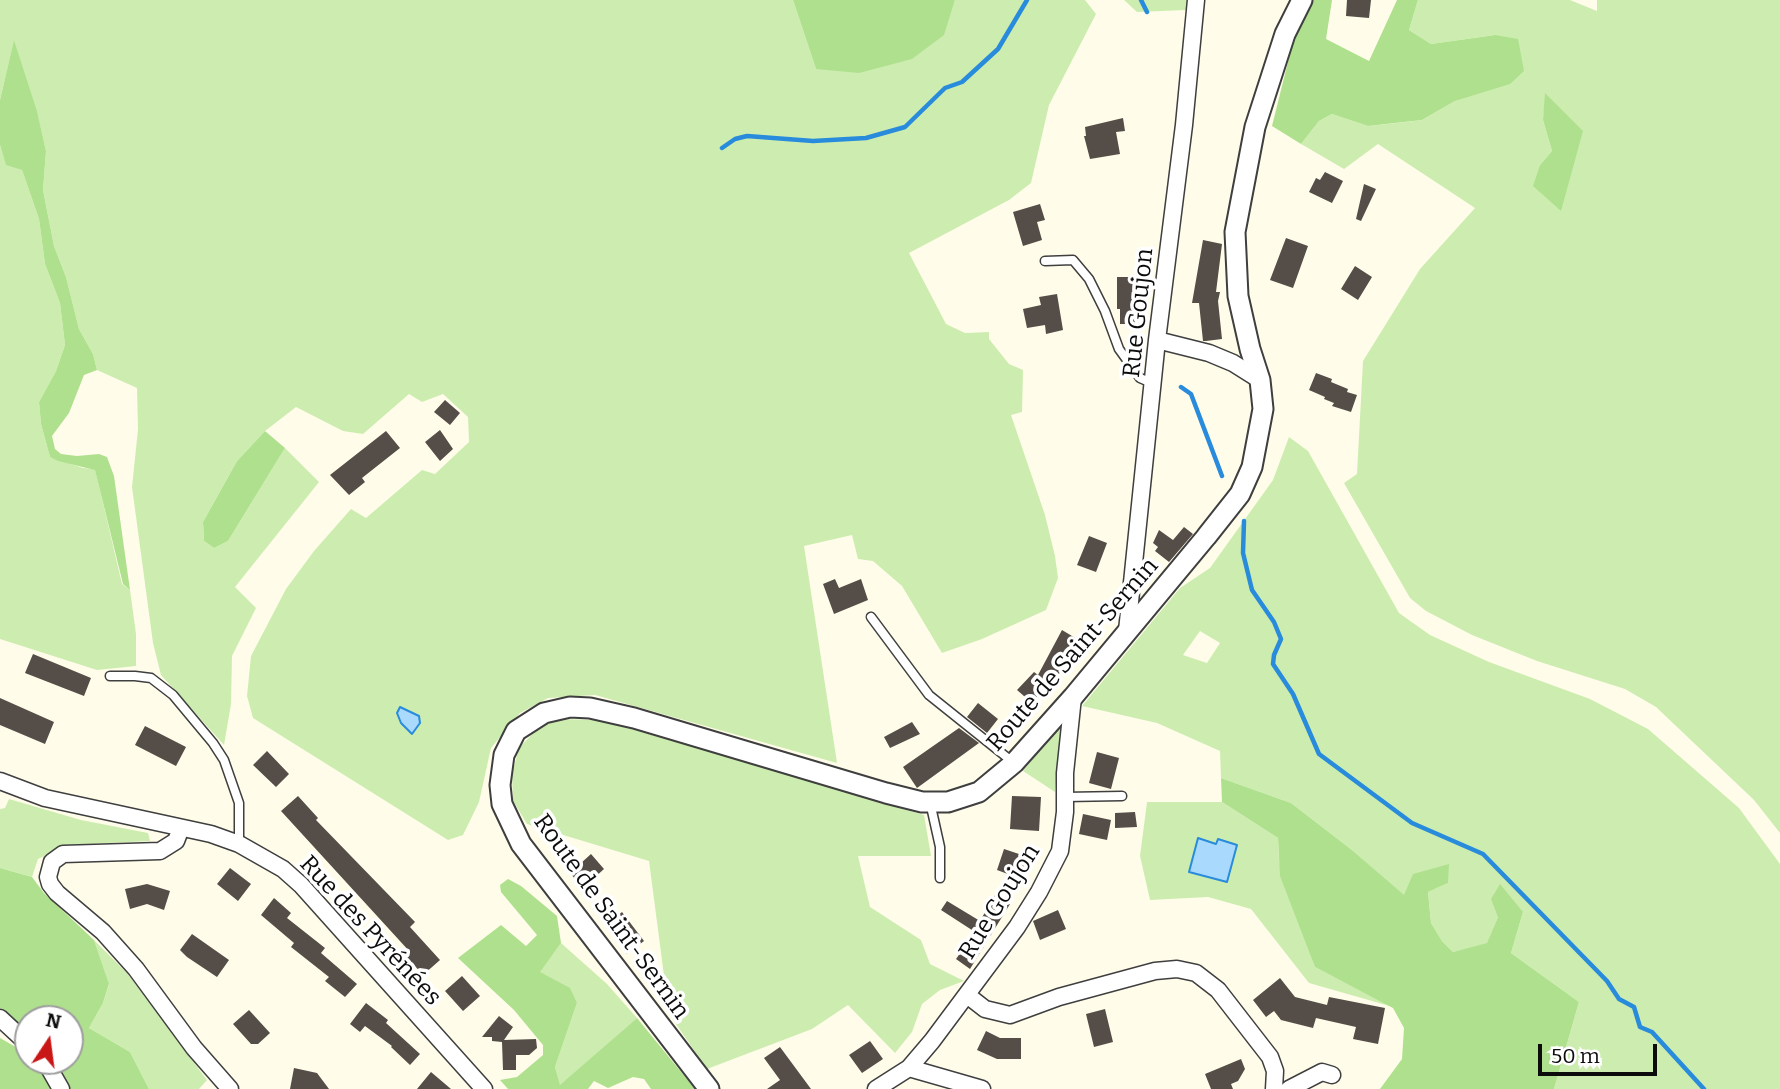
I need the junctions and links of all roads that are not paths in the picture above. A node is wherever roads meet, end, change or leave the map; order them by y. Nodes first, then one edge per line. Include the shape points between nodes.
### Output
1 (1196, 0) edge
2 (1302, 0) edge
3 (1045, 261) dead end
4 (1157, 340) junction
5 (1260, 380) junction
6 (1154, 384) junction
7 (871, 617) dead end
8 (1127, 631) junction
9 (110, 676) dead end
10 (1073, 697) junction
11 (1014, 763) junction
12 (0, 781) edge
13 (1122, 796) dead end
14 (1065, 797) junction
15 (930, 802) junction
16 (181, 828) junction
17 (239, 844) junction
18 (940, 878) dead end
19 (967, 995) junction
20 (0, 1018) edge
21 (14, 1031) edge
22 (909, 1068) junction
23 (1332, 1075) dead end
24 (230, 1089) edge
25 (484, 1089) edge
26 (709, 1089) edge
27 (876, 1089) edge
28 (982, 1089) edge
29 (1274, 1089) edge
30 (1289, 1089) edge

1 - 4 street, Rue Goujon
2 - 5 street, Route de Saint-Sernin via 1285,34 1255,127 1235,232 1238,296
3 - 6 lane via 1073,260 1089,279 1119,349 1140,378
4 - 5 street via 1209,353
4 - 6 street, Rue Goujon
5 - 8 street, Route de Saint-Sernin via 1264,409 1260,433 1240,494
6 - 8 street, Rue Goujon
7 - 11 lane via 929,695
8 - 10 street, Route de Saint-Sernin
9 - 17 lane via 151,678 173,695 213,743 239,803
10 - 11 street, Route de Saint-Sernin
10 - 14 street, Rue Goujon
11 - 15 street, Route de Saint-Sernin via 979,792 948,802
12 - 16 street, Rue des Pyrénées via 45,798
13 - 14 lane
14 - 19 street, Rue Goujon via 1060,851 1017,927
15 - 18 lane via 940,846
15 - 26 street, Route de Saint-Sernin via 590,708 544,713 516,731 504,755 500,785 502,804 521,844
16 - 17 street, Rue des Pyrénées
16 - 24 street via 176,841 160,851 63,854 52,862 48,877 57,893 103,932 136,969
17 - 25 street, Rue des Pyrénées via 301,885
19 - 22 street, Rue Goujon
19 - 29 street via 985,1009 1010,1015 1156,971 1196,973 1218,990 1270,1056
20 - 21 street
22 - 27 street, Rue Goujon
22 - 28 street
23 - 30 street via 1322,1072

